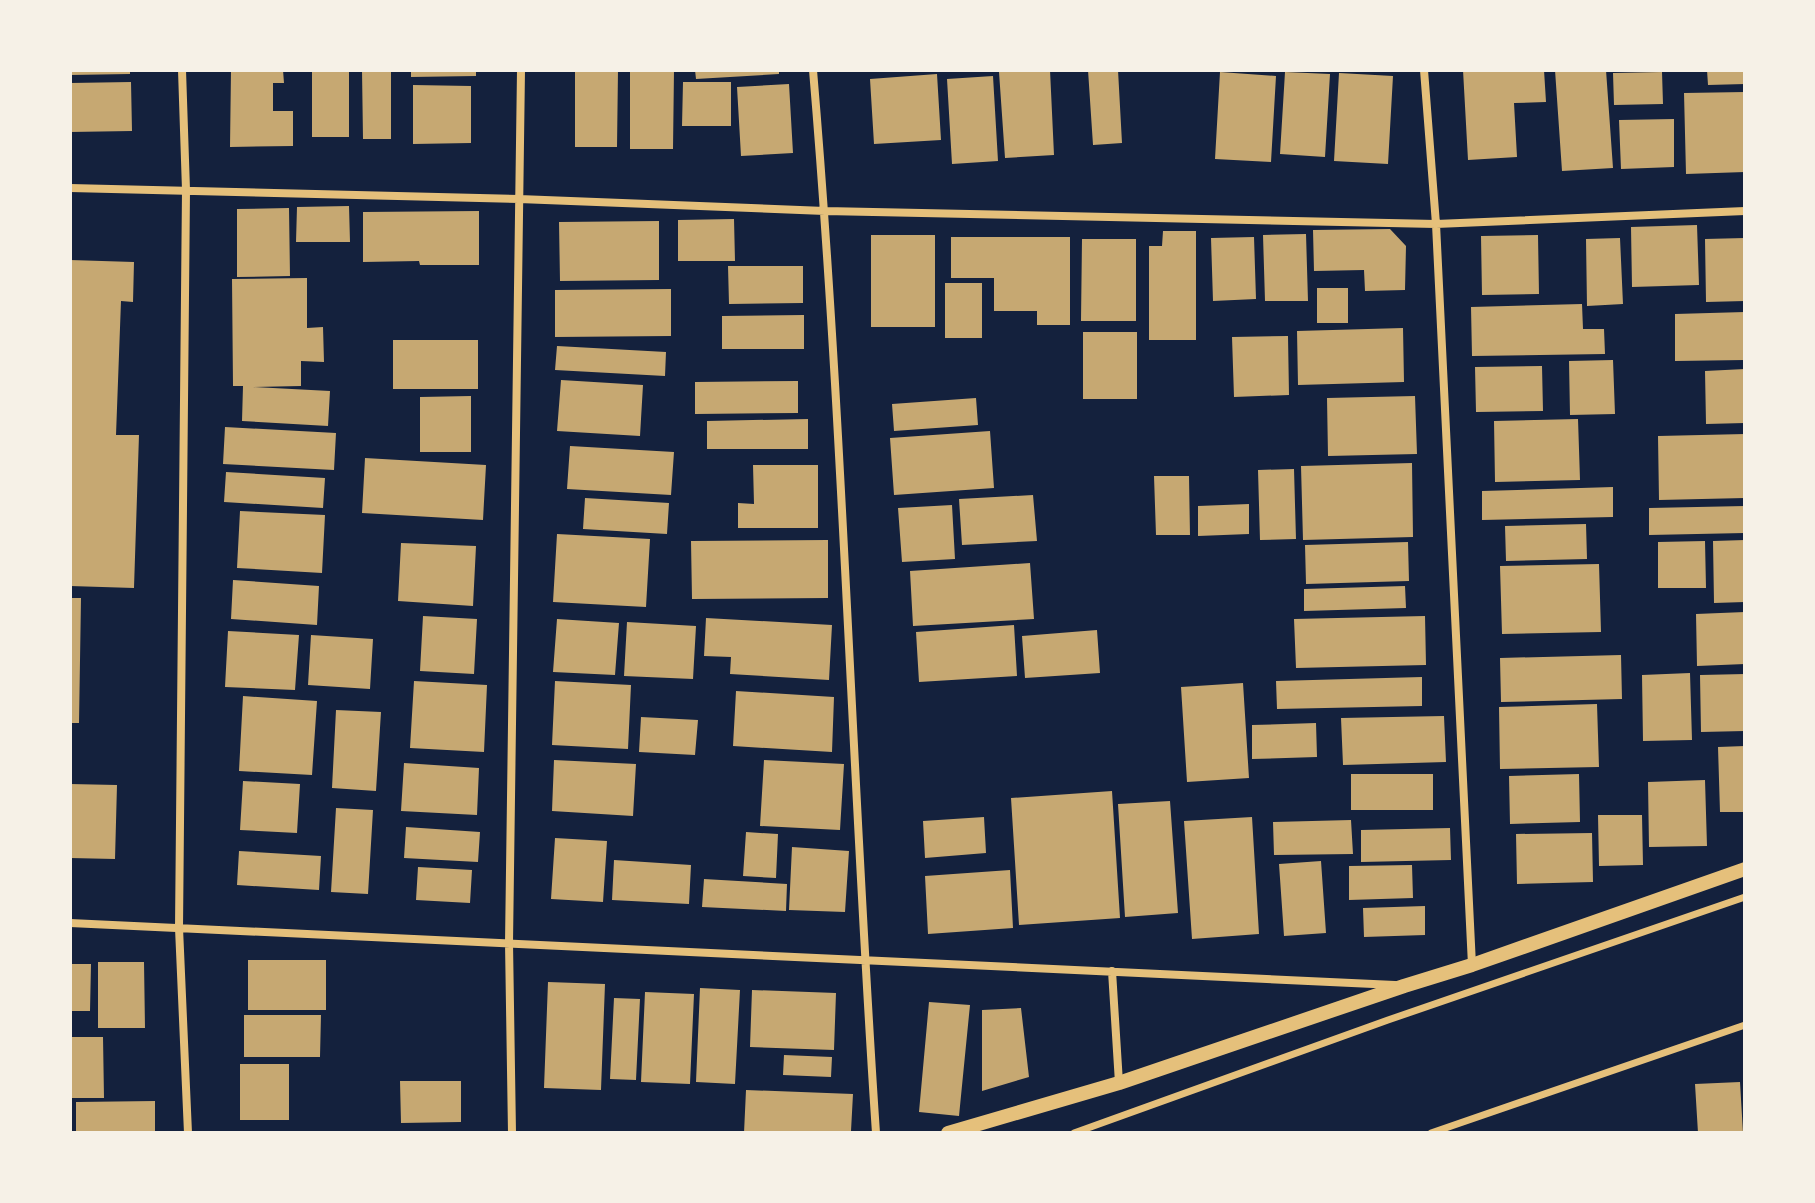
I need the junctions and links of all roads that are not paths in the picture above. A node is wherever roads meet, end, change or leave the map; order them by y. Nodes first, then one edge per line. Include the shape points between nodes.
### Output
1 (182, 70) edge
2 (521, 70) edge
3 (813, 70) edge
4 (1424, 70) edge
5 (70, 188) edge
6 (186, 190) junction
7 (519, 199) junction
8 (825, 211) junction
9 (1745, 211) edge
10 (1436, 224) junction
11 (1745, 869) edge
12 (1745, 897) edge
13 (70, 923) edge
14 (179, 928) junction
15 (509, 943) junction
16 (865, 961) junction
17 (1472, 965) junction
18 (1112, 971) junction
19 (1404, 986) junction
20 (1745, 1025) edge
21 (1119, 1083) junction
22 (188, 1133) edge
23 (512, 1133) edge
24 (876, 1133) edge
25 (948, 1133) edge
26 (1074, 1133) edge
27 (1431, 1133) edge

1 - 6 street
2 - 7 street
3 - 8 street
4 - 10 street
5 - 6 street
6 - 7 street
6 - 14 street
7 - 8 street
7 - 15 street
8 - 10 street
8 - 16 street
9 - 10 street
10 - 17 street
11 - 17 street
12 - 26 street
13 - 14 street
14 - 15 street
14 - 22 street
15 - 16 street
15 - 23 street
16 - 18 street
16 - 24 street
17 - 19 street
18 - 19 street
18 - 21 street
19 - 21 street
20 - 27 street
21 - 25 street

